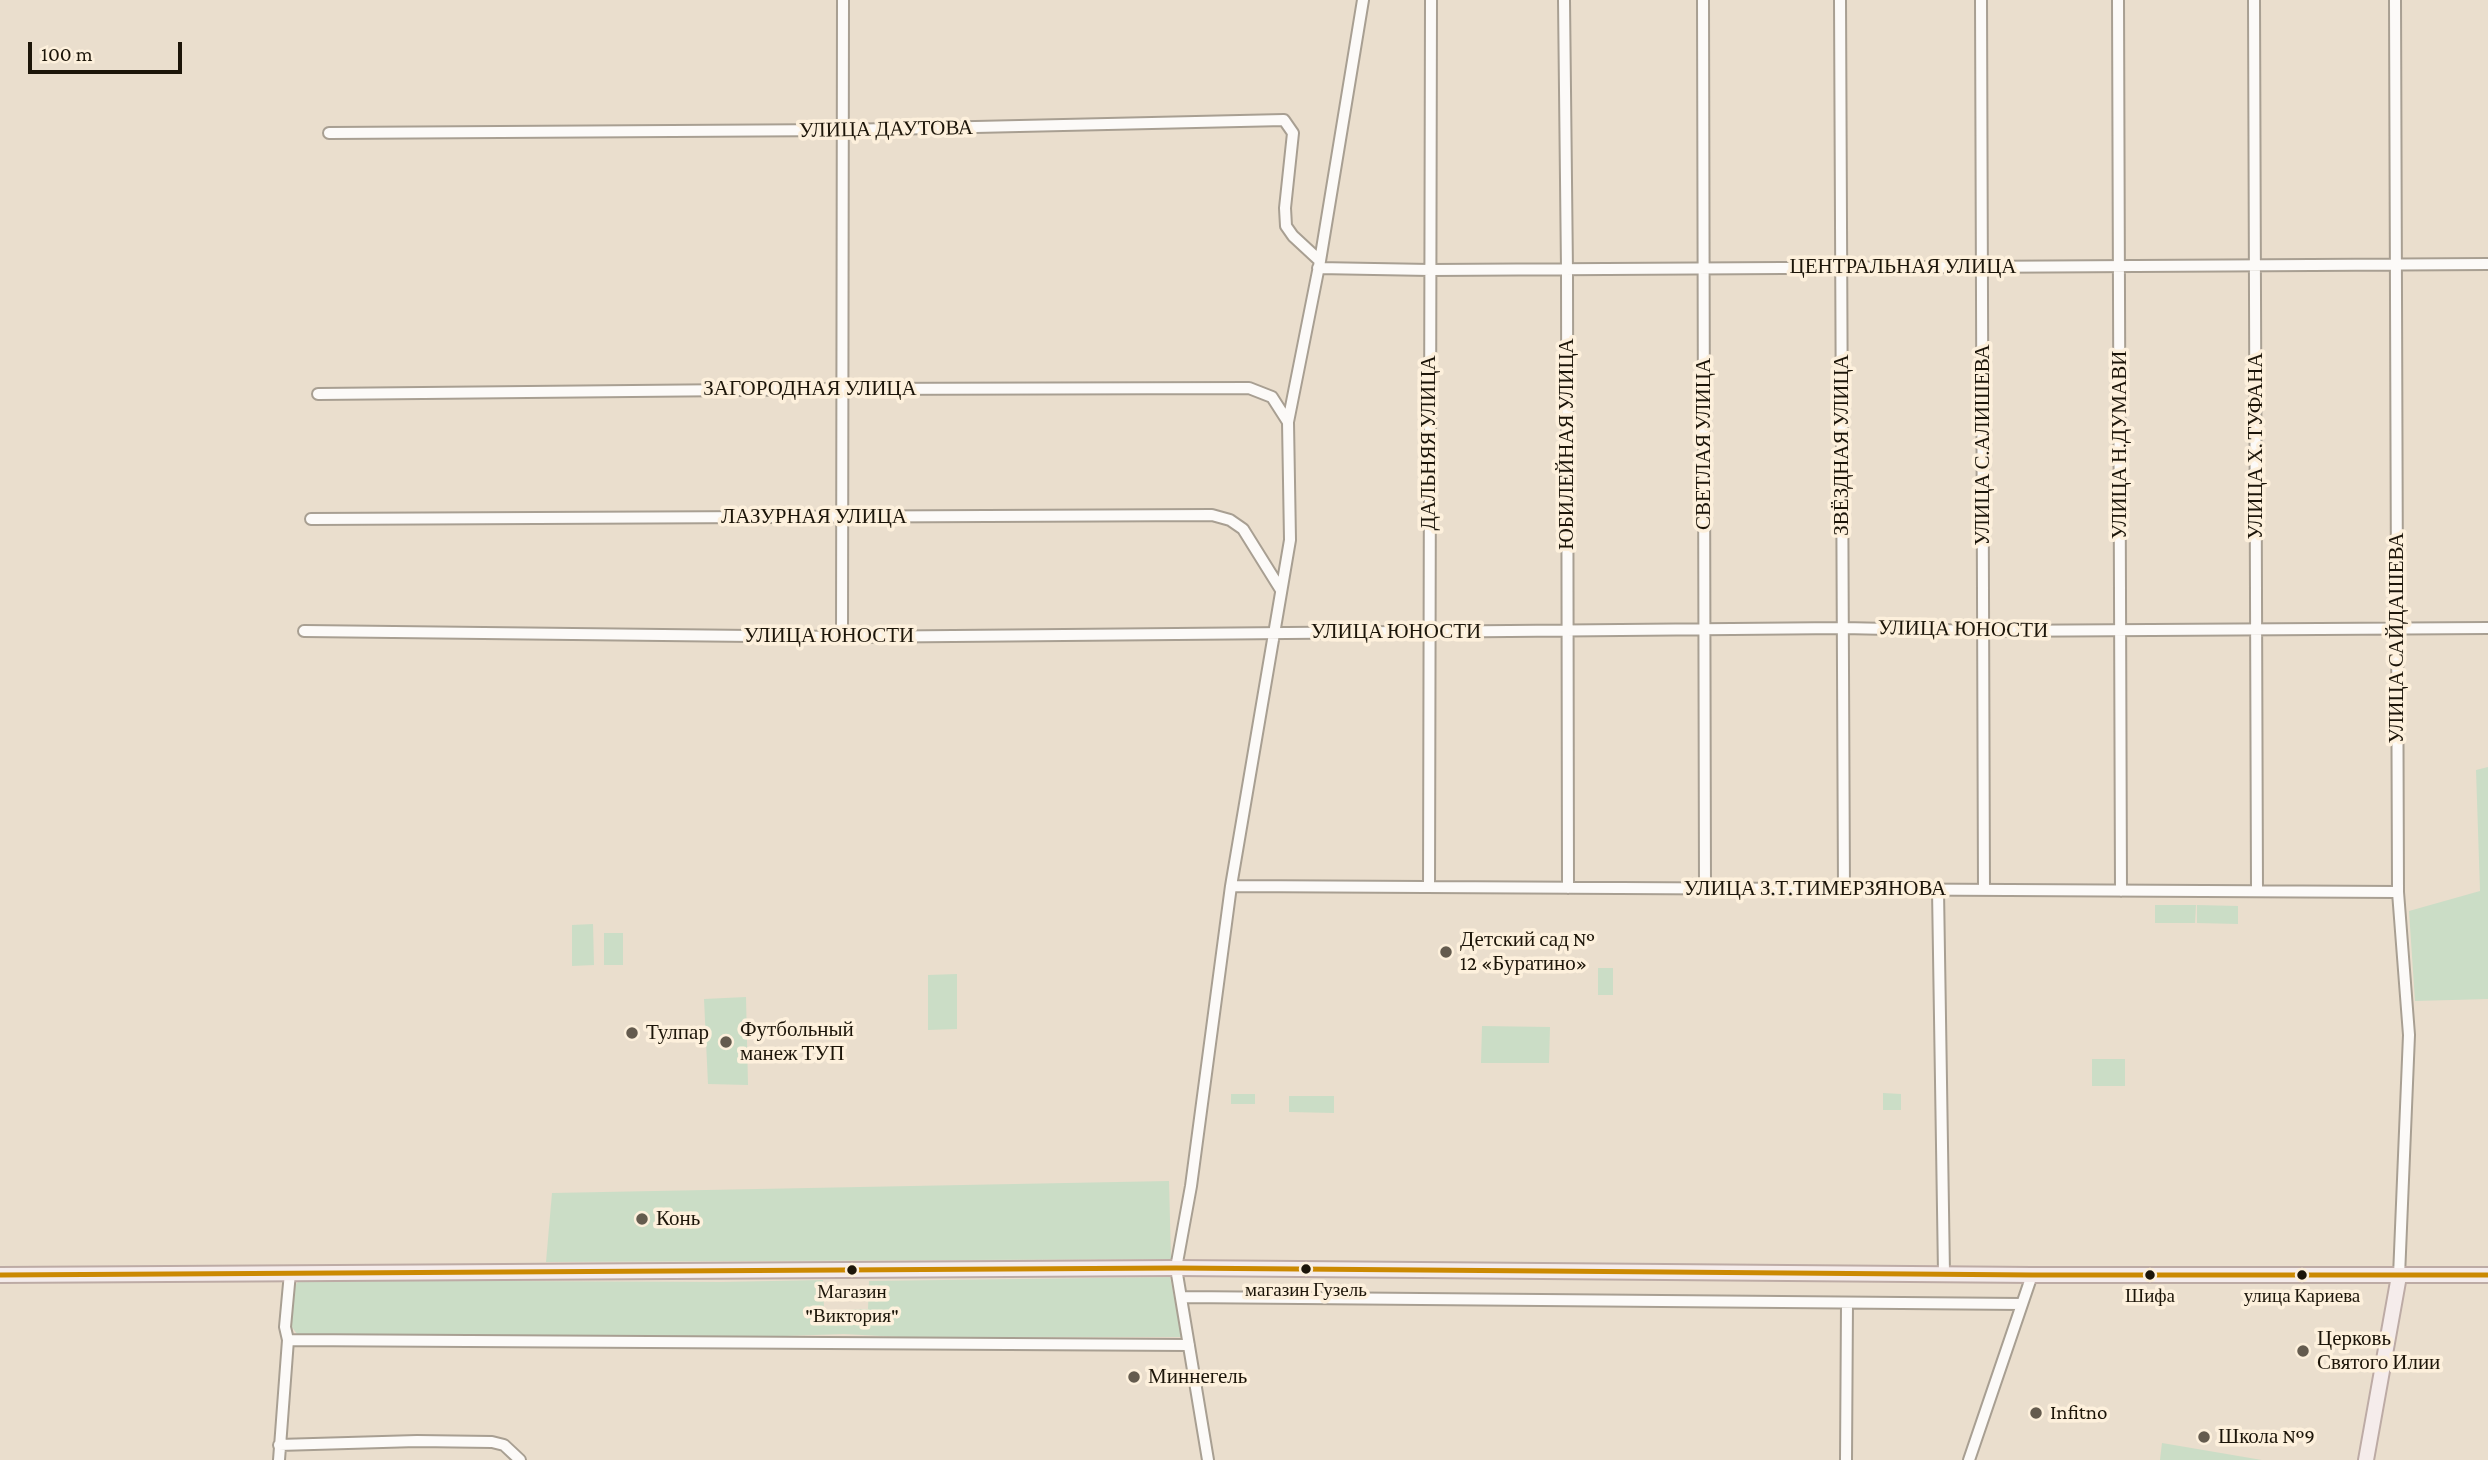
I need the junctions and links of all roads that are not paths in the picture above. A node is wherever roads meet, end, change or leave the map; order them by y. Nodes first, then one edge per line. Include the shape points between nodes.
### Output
1 (843, 0) edge
2 (1363, 0) edge
3 (1431, 0) edge
4 (1564, 0) edge
5 (1703, 0) edge
6 (1840, 0) edge
7 (1981, 0) edge
8 (2118, 0) edge
9 (2254, 0) edge
10 (2395, 0) edge
11 (843, 130) junction
12 (329, 132) dead end
13 (1319, 265) junction
14 (2255, 265) junction
15 (2396, 265) junction
16 (1982, 266) junction
17 (2119, 266) junction
18 (1841, 267) junction
19 (2487, 268) edge
20 (1705, 269) junction
21 (1430, 270) junction
22 (1567, 270) junction
23 (842, 388) junction
24 (318, 394) dead end
25 (1288, 422) junction
26 (842, 517) junction
27 (311, 519) dead end
28 (1281, 590) junction
29 (1843, 628) junction
30 (2488, 628) edge
31 (1704, 629) junction
32 (1567, 630) junction
33 (2120, 630) junction
34 (2256, 630) junction
35 (2397, 630) junction
36 (304, 631) dead end
37 (1983, 631) junction
38 (1428, 632) junction
39 (1273, 633) junction
40 (842, 637) junction
41 (1231, 886) junction
42 (1429, 887) junction
43 (1568, 888) junction
44 (1705, 888) junction
45 (1844, 889) junction
46 (1938, 890) junction
47 (1984, 890) junction
48 (2121, 891) junction
49 (2257, 891) junction
50 (2398, 892) junction
51 (1176, 1268) junction
52 (290, 1273) junction
53 (1944, 1273) junction
54 (0, 1275) edge
55 (2032, 1275) junction
56 (2488, 1275) edge
57 (2399, 1276) junction
58 (1181, 1297) junction
59 (1847, 1303) junction
60 (2022, 1304) junction
61 (288, 1340) junction
62 (1189, 1345) junction
63 (279, 1445) junction
64 (279, 1460) edge
65 (520, 1460) edge
66 (1208, 1460) edge
67 (1846, 1460) edge
68 (1969, 1460) edge
69 (2367, 1460) edge

1 - 11 street
2 - 13 street
3 - 21 street, ДАЛЬНЯЯ УЛИЦА
4 - 22 street, ЮБИЛЕЙНАЯ УЛИЦА
5 - 20 street, СВЕТЛАЯ УЛИЦА
6 - 18 street, ЗВЁЗДНАЯ УЛИЦА
7 - 16 street, УЛИЦА С.АЛИШЕВА
8 - 17 street, УЛИЦА Н.ДУМАВИ
9 - 14 street, УЛИЦА Х. ТУФАНА
10 - 15 street, УЛИЦА САЙДАШЕВА
11 - 12 street, УЛИЦА ДАУТОВА
11 - 13 street, УЛИЦА ДАУТОВА via 1284,120 1293,133 1286,226
11 - 23 street
13 - 21 street, ЦЕНТРАЛЬНАЯ УЛИЦА
13 - 25 street
14 - 15 street, ЦЕНТРАЛЬНАЯ УЛИЦА
14 - 17 street, ЦЕНТРАЛЬНАЯ УЛИЦА
14 - 34 street, УЛИЦА Х. ТУФАНА
15 - 19 street, ЦЕНТРАЛЬНАЯ УЛИЦА
15 - 35 street, УЛИЦА САЙДАШЕВА
16 - 17 street, ЦЕНТРАЛЬНАЯ УЛИЦА
16 - 18 street, ЦЕНТРАЛЬНАЯ УЛИЦА
16 - 37 street, УЛИЦА С.АЛИШЕВА
17 - 33 street, УЛИЦА Н.ДУМАВИ
18 - 20 street, ЦЕНТРАЛЬНАЯ УЛИЦА
18 - 29 street, ЗВЁЗДНАЯ УЛИЦА
20 - 22 street, ЦЕНТРАЛЬНАЯ УЛИЦА
20 - 31 street, СВЕТЛАЯ УЛИЦА
21 - 22 street, ЦЕНТРАЛЬНАЯ УЛИЦА
21 - 38 street, ДАЛЬНЯЯ УЛИЦА
22 - 32 street, ЮБИЛЕЙНАЯ УЛИЦА
23 - 24 street, ЗАГОРОДНАЯ УЛИЦА
23 - 25 street, ЗАГОРОДНАЯ УЛИЦА via 1249,387 1272,397
23 - 26 street
25 - 28 street via 1290,540
26 - 27 street, ЛАЗУРНАЯ УЛИЦА
26 - 28 street, ЛАЗУРНАЯ УЛИЦА via 1212,515 1243,529
26 - 40 street
28 - 39 street
29 - 31 street, УЛИЦА ЮНОСТИ
29 - 37 street, УЛИЦА ЮНОСТИ
29 - 45 street, ЗВЁЗДНАЯ УЛИЦА
30 - 35 street, УЛИЦА ЮНОСТИ
31 - 32 street, УЛИЦА ЮНОСТИ
31 - 44 street, СВЕТЛАЯ УЛИЦА
32 - 38 street, УЛИЦА ЮНОСТИ
32 - 43 street, ЮБИЛЕЙНАЯ УЛИЦА
33 - 34 street, УЛИЦА ЮНОСТИ
33 - 37 street, УЛИЦА ЮНОСТИ
33 - 48 street, УЛИЦА Н.ДУМАВИ
34 - 35 street, УЛИЦА ЮНОСТИ
34 - 49 street, УЛИЦА Х. ТУФАНА
35 - 50 street, УЛИЦА САЙДАШЕВА
36 - 40 street, УЛИЦА ЮНОСТИ
37 - 47 street, УЛИЦА С.АЛИШЕВА
38 - 39 street, УЛИЦА ЮНОСТИ
38 - 42 street, ДАЛЬНЯЯ УЛИЦА
39 - 40 street, УЛИЦА ЮНОСТИ
39 - 41 street
41 - 42 street, УЛИЦА З.Т.ТИМЕРЗЯНОВА
41 - 51 street
42 - 43 street, УЛИЦА З.Т.ТИМЕРЗЯНОВА
43 - 44 street, УЛИЦА З.Т.ТИМЕРЗЯНОВА
44 - 45 street, УЛИЦА З.Т.ТИМЕРЗЯНОВА
45 - 46 street, УЛИЦА З.Т.ТИМЕРЗЯНОВА
46 - 47 street, УЛИЦА З.Т.ТИМЕРЗЯНОВА
46 - 53 street
47 - 48 street, УЛИЦА З.Т.ТИМЕРЗЯНОВА
48 - 49 street, УЛИЦА З.Т.ТИМЕРЗЯНОВА
49 - 50 street, УЛИЦА З.Т.ТИМЕРЗЯНОВА
50 - 57 street, УЛИЦА САЙДАШЕВА via 2410,1035
51 - 52 main road
51 - 53 main road
51 - 58 street
52 - 54 main road
52 - 61 street
53 - 55 main road
55 - 57 main road
55 - 60 street
56 - 57 main road
57 - 69 main road
58 - 59 street
58 - 62 street
59 - 60 street
59 - 67 street
60 - 68 street
61 - 62 street
61 - 63 street
62 - 66 street
63 - 64 street
63 - 65 street via 492,1442 504,1445

